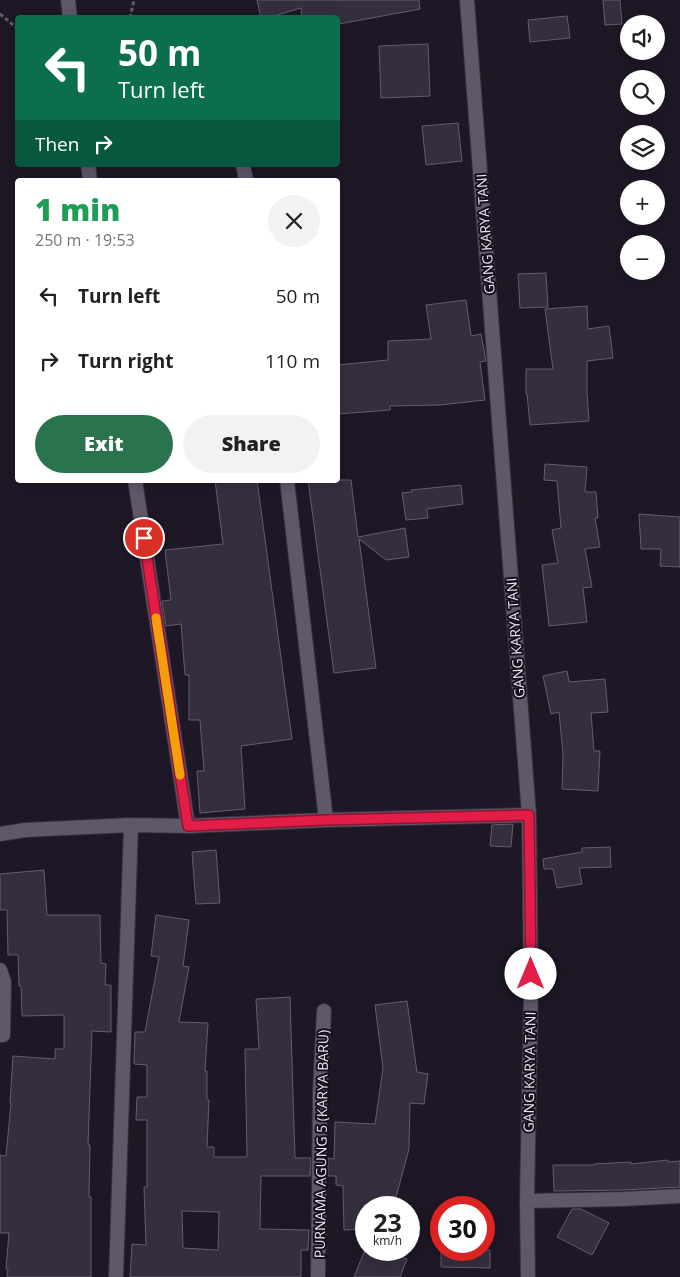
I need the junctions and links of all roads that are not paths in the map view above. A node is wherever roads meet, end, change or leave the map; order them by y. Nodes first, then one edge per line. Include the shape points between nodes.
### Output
1 (68, 0) edge
2 (467, 0) edge
3 (70, 15) edge
4 (135, 483) edge
5 (287, 483) edge
6 (529, 815) junction
7 (326, 820) junction
8 (131, 825) junction
9 (188, 826) junction
10 (0, 834) edge
11 (0, 970) edge
12 (324, 1011) dead end
13 (0, 1036) edge
14 (680, 1196) edge
15 (527, 1201) junction
16 (116, 1277) edge
17 (318, 1277) edge
18 (528, 1277) edge

1 - 3 street
2 - 6 street, GANG KARYA TANI
4 - 9 street
5 - 7 street
6 - 7 street
6 - 15 street, GANG KARYA TANI via 531,993
7 - 9 street
8 - 9 street
8 - 10 street
8 - 16 street
11 - 13 street via 4,982 3,1035
12 - 17 street, PURNAMA AGUNG 5 (KARYA BARU)
14 - 15 street
15 - 18 street, GANG KARYA TANI

